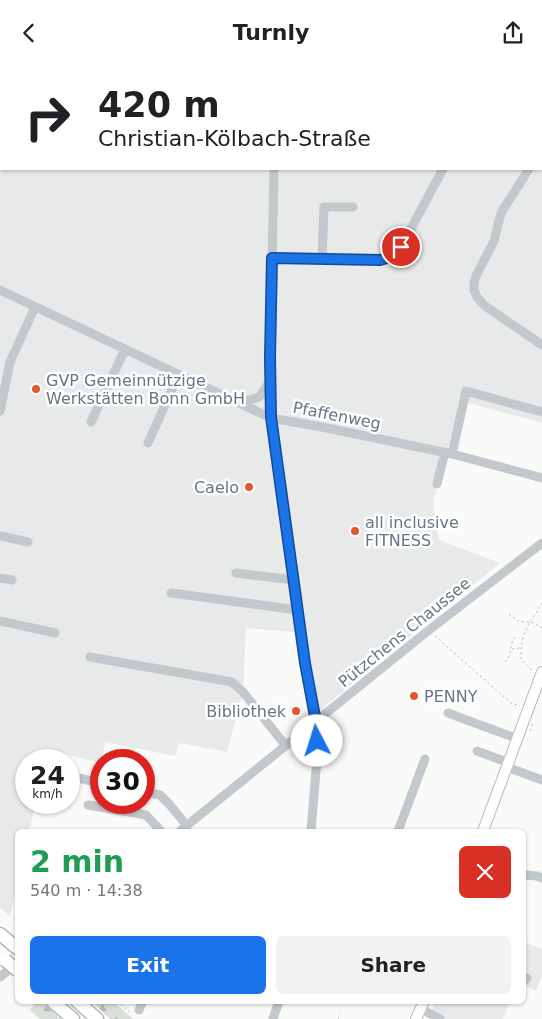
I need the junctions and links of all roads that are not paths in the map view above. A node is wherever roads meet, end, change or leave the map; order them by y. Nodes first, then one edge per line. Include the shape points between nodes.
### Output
1 (274, 170) edge
2 (442, 170) edge
3 (528, 170) edge
4 (353, 207) dead end
5 (272, 258) junction
6 (322, 259) junction
7 (0, 290) edge
8 (35, 307) junction
9 (542, 345) edge
10 (125, 349) junction
11 (179, 375) junction
12 (270, 381) junction
13 (240, 403) junction
14 (0, 410) edge
15 (542, 412) edge
16 (271, 417) junction
17 (91, 422) dead end
18 (148, 443) dead end
19 (449, 453) junction
20 (542, 478) edge
21 (437, 484) dead end
22 (0, 536) edge
23 (28, 542) dead end
24 (542, 543) edge
25 (236, 573) dead end
26 (0, 578) edge
27 (12, 580) dead end
28 (294, 580) junction
29 (171, 593) dead end
30 (298, 610) junction
31 (0, 621) edge
32 (55, 633) dead end
33 (90, 657) dead end
34 (541, 674) edge
35 (539, 693) edge
36 (448, 713) dead end
37 (316, 722) junction
38 (518, 739) junction
39 (286, 746) junction
40 (477, 751) dead end
41 (425, 759) dead end
42 (508, 765) junction
43 (542, 780) edge
44 (155, 794) edge
45 (88, 805) dead end
46 (159, 829) edge
47 (184, 829) edge
48 (311, 829) edge
49 (399, 829) edge
50 (485, 829) edge
51 (526, 875) edge
52 (542, 878) edge
53 (0, 934) edge
54 (15, 947) edge
55 (8, 960) edge
56 (0, 977) edge
57 (56, 1004) edge
58 (80, 1004) edge
59 (278, 1004) edge
60 (422, 1011) edge
61 (73, 1019) edge
62 (96, 1019) edge
63 (272, 1019) edge
64 (440, 1019) edge

1 - 5 street
2 - 6 street via 412,229 393,256 380,260
3 - 9 street via 502,211 494,241 476,275 474,290 486,306
4 - 6 street via 324,207
5 - 6 street
5 - 12 street
7 - 8 street, Pfaffenweg
8 - 10 street, Pfaffenweg
8 - 14 street via 10,362
10 - 11 street, Pfaffenweg
10 - 17 street
11 - 13 street, Pfaffenweg
11 - 18 street
12 - 13 street via 259,397
12 - 16 street
13 - 16 street, Pfaffenweg
15 - 19 street via 466,391
16 - 19 street, Pfaffenweg
16 - 28 street
19 - 20 street, Pfaffenweg
19 - 21 street
22 - 23 street
24 - 37 street, Pützchens Chaussee
25 - 28 street
26 - 27 street
28 - 30 street
29 - 30 street
30 - 37 street
31 - 32 street
33 - 39 street via 232,682
34 - 35 main road
35 - 38 main road
36 - 38 street
37 - 39 street, Pützchens Chaussee
37 - 48 street
38 - 42 main road
39 - 47 street, Pützchens Chaussee
40 - 42 street
41 - 49 street
42 - 43 street
42 - 50 main road
44 - 47 street via 170,805
45 - 46 street via 146,815
51 - 52 street
53 - 54 highway
55 - 56 street
57 - 61 highway
58 - 62 highway
59 - 63 street
60 - 64 street

